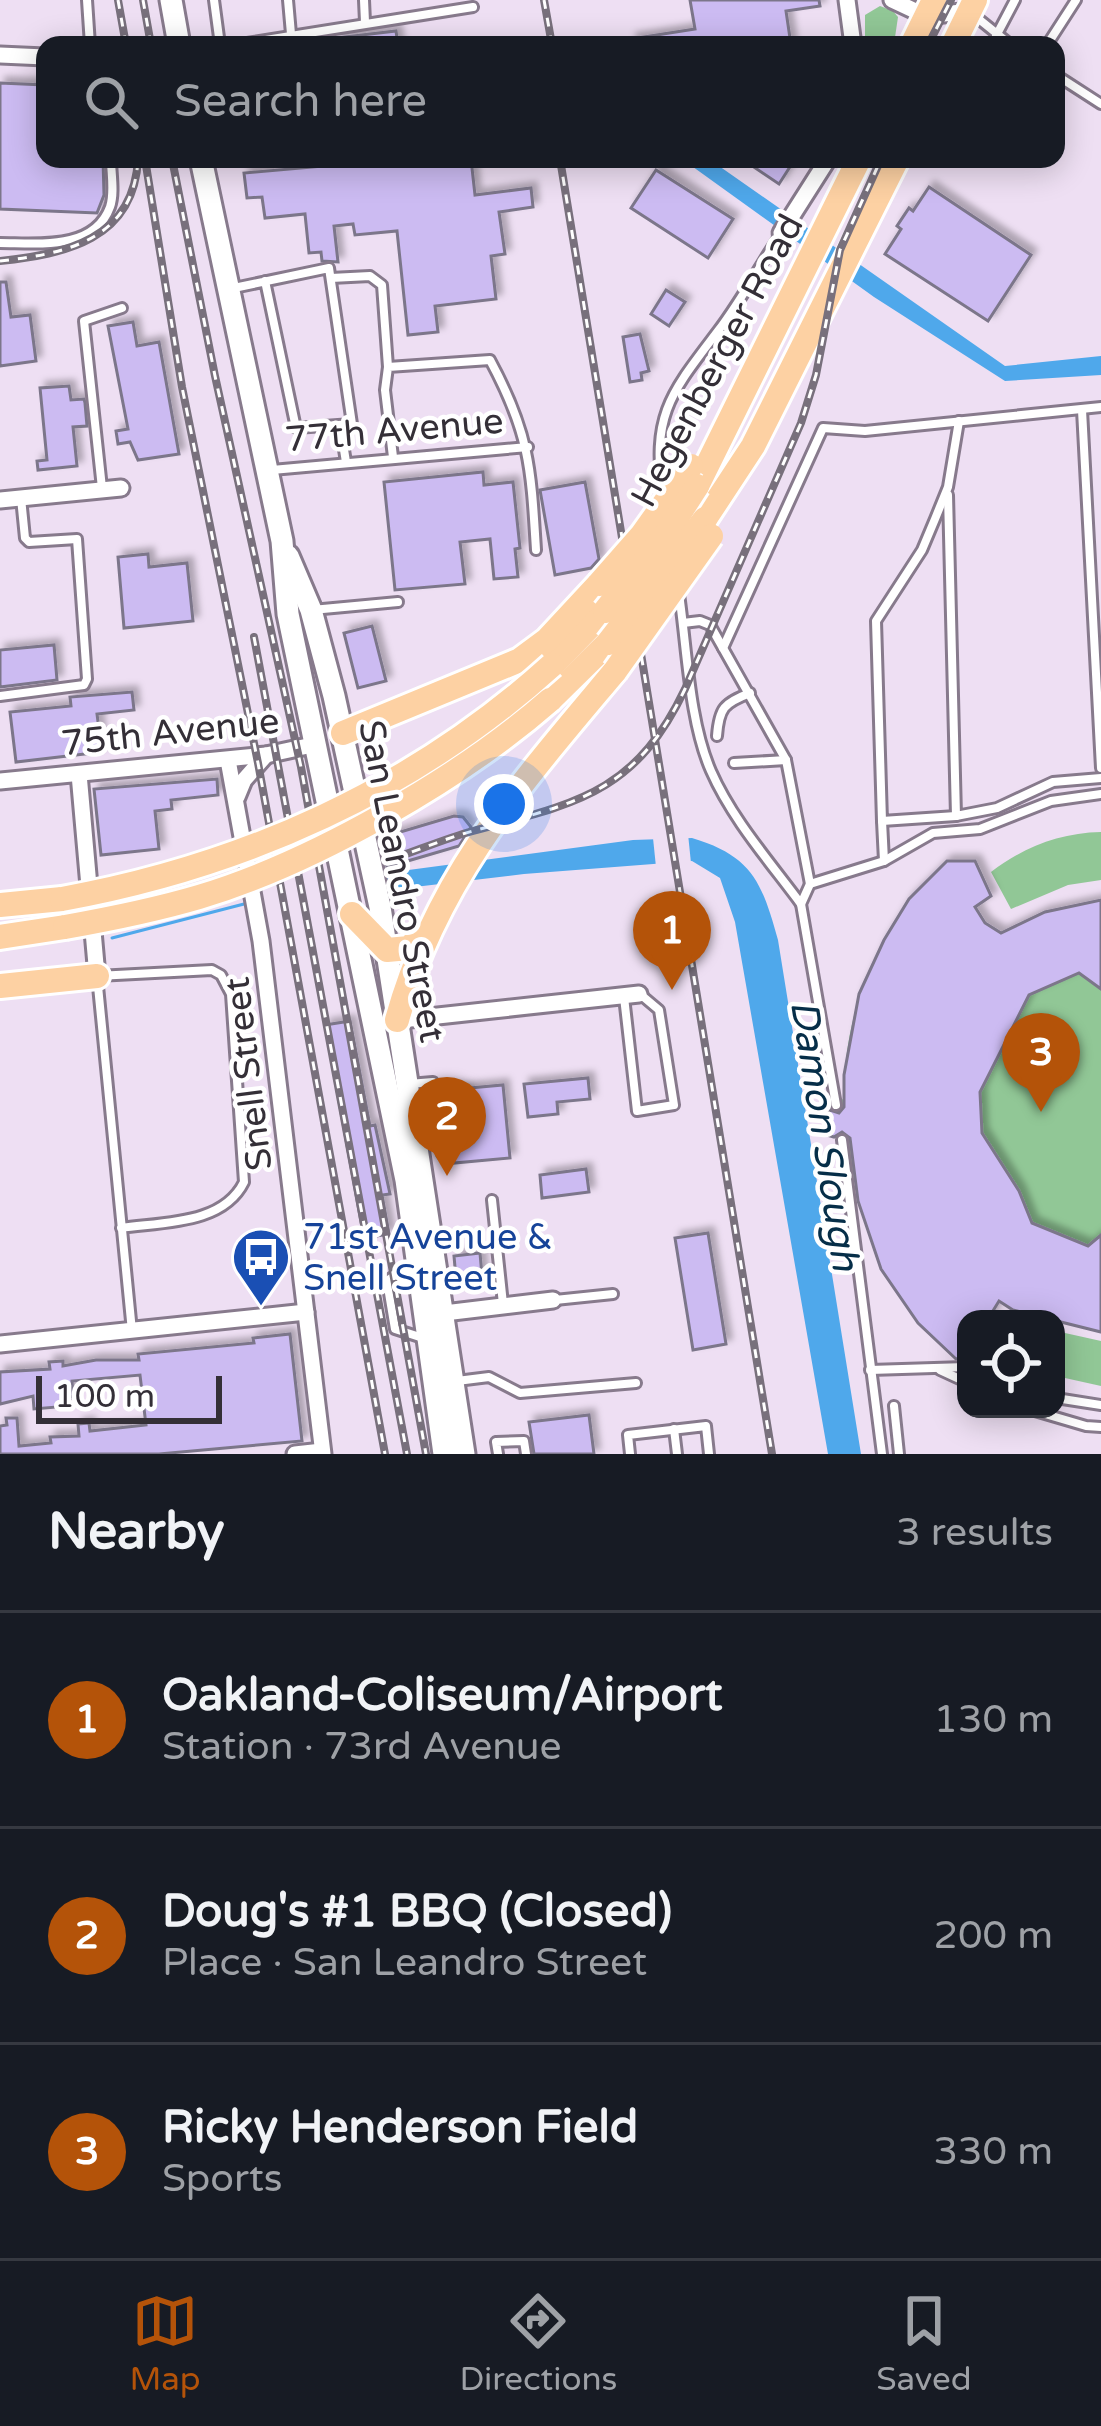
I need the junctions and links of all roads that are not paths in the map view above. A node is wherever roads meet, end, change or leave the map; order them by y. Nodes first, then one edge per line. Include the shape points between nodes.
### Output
1 (87, 0) edge
2 (171, 0) edge
3 (214, 0) edge
4 (288, 0) edge
5 (364, 0) edge
6 (847, 0) edge
7 (892, 0) edge
8 (1015, 0) edge
9 (1076, 0) edge
10 (966, 4) edge
11 (473, 7) dead end
12 (930, 8) edge
13 (365, 22) junction
14 (291, 34) junction
15 (996, 35) joint
16 (89, 36) edge
17 (177, 36) edge
18 (219, 36) edge
19 (280, 36) edge
20 (852, 36) edge
21 (916, 36) edge
22 (956, 36) edge
23 (1053, 36) edge
24 (0, 56) edge
25 (36, 57) edge
26 (1065, 81) edge
27 (1101, 104) edge
28 (111, 168) edge
29 (203, 168) edge
30 (822, 168) edge
31 (855, 168) edge
32 (892, 168) edge
33 (781, 233) joint
34 (0, 243) edge
35 (331, 278) junction
36 (265, 281) junction
37 (226, 290) junction
38 (122, 308) dead end
39 (388, 367) junction
40 (1101, 407) edge
41 (1082, 410) junction
42 (959, 421) junction
43 (340, 425) junction
44 (528, 446) junction
45 (393, 457) junction
46 (346, 462) junction
47 (266, 471) junction
48 (694, 476) junction
49 (948, 487) junction
50 (121, 488) dead end
51 (102, 490) junction
52 (21, 498) junction
53 (0, 500) edge
54 (708, 527) junction
55 (282, 541) junction
56 (536, 550) dead end
57 (398, 602) dead end
58 (311, 610) junction
59 (683, 623) junction
60 (723, 648) junction
61 (750, 692) junction
62 (0, 697) edge
63 (343, 733) junction
64 (717, 736) dead end
65 (317, 744) junction
66 (266, 755) junction
67 (228, 760) junction
68 (786, 760) junction
69 (734, 763) dead end
70 (1101, 767) edge
71 (79, 774) junction
72 (1101, 778) edge
73 (0, 781) edge
74 (1101, 794) edge
75 (236, 802) junction
76 (956, 816) junction
77 (882, 821) junction
78 (884, 861) junction
79 (810, 884) junction
80 (801, 904) junction
81 (0, 905) edge
82 (352, 914) junction
83 (431, 922) junction
84 (0, 937) edge
85 (387, 950) junction
86 (98, 976) junction
87 (0, 986) edge
88 (631, 995) junction
89 (386, 1021) junction
90 (408, 1084) junction
91 (836, 1105) dead end
92 (842, 1140) dead end
93 (442, 1154) dead end
94 (492, 1200) dead end
95 (121, 1228) junction
96 (418, 1258) junction
97 (613, 1294) dead end
98 (553, 1300) joint
99 (503, 1306) junction
100 (306, 1312) junction
101 (434, 1314) junction
102 (132, 1331) junction
103 (427, 1340) junction
104 (0, 1344) edge
105 (957, 1367) edge
106 (937, 1368) junction
107 (871, 1370) junction
108 (957, 1378) edge
109 (444, 1383) junction
110 (636, 1383) dead end
111 (1065, 1399) edge
112 (1101, 1405) edge
113 (894, 1406) dead end
114 (1059, 1418) edge
115 (1101, 1426) edge
116 (674, 1430) junction
117 (322, 1452) edge
118 (296, 1454) edge
119 (444, 1454) edge
120 (464, 1454) edge
121 (498, 1454) edge
122 (526, 1454) edge
123 (630, 1454) edge
124 (676, 1454) edge
125 (709, 1454) edge
126 (882, 1454) edge
127 (899, 1454) edge

1 - 16 lane
2 - 17 main road
3 - 18 lane
4 - 14 lane
5 - 13 lane
6 - 20 street
7 - 12 street
8 - 15 lane
9 - 23 lane
10 - 12 street
10 - 15 lane
10 - 22 main road
11 - 13 lane
12 - 21 main road
13 - 14 lane
14 - 19 lane
24 - 25 street
26 - 27 lane
28 - 34 lane via 112,201 74,241
29 - 37 main road, San Leandro Street
30 - 33 street
31 - 48 main road, Hegenberger Road via 740,401
32 - 54 main road, Hegenberger Road
33 - 59 lane via 668,403 660,474
35 - 36 lane via 329,268
35 - 39 lane via 370,276 382,285
35 - 43 lane via 352,424
36 - 37 lane
36 - 43 lane via 296,428
37 - 47 main road, San Leandro Street
38 - 51 lane via 84,321
39 - 44 lane via 490,360
39 - 45 lane
40 - 41 lane
41 - 42 lane
41 - 70 lane
42 - 49 lane
42 - 60 lane via 823,428
43 - 46 lane
44 - 45 lane, 77th Avenue
44 - 56 lane
45 - 46 lane, 77th Avenue
46 - 47 lane, 77th Avenue
47 - 55 main road, San Leandro Street
48 - 63 main road, bridge via 520,660
48 - 81 main road, Hegenberger Road, bridge via 667,533 605,611 503,709 444,751 318,820 198,868
49 - 76 lane
49 - 77 lane via 922,550 876,621
50 - 51 street
51 - 52 street
52 - 53 street
52 - 62 lane via 28,542 76,539 87,680
54 - 83 main road, bridge via 615,671 497,814
54 - 84 main road, Hegenberger Road, bridge via 550,700 491,748 375,818 204,896
55 - 58 main road, San Leandro Street
55 - 65 main road, San Leandro Street via 288,614
57 - 58 lane
58 - 63 main road, San Leandro Street
59 - 60 lane via 710,625
59 - 80 lane via 712,775
60 - 61 lane
61 - 64 lane via 719,711
61 - 68 lane
63 - 65 main road, 75th Avenue
63 - 85 main road, San Leandro Street
65 - 66 street, 75th Avenue
65 - 82 main road, San Leandro Street
66 - 67 street, 75th Avenue
66 - 75 street
67 - 71 street, 75th Avenue
67 - 75 street, Snell Street
68 - 69 lane
68 - 79 lane
71 - 73 street, 75th Avenue
71 - 86 street
72 - 76 lane via 1053,782 997,808
74 - 78 lane via 1051,801 980,829 933,833
75 - 100 street, Snell Street via 266,973
76 - 77 lane
77 - 78 lane
78 - 79 lane
79 - 80 lane
80 - 91 lane
82 - 85 main road
82 - 89 main road, San Leandro Street
83 - 85 main road via 409,948
83 - 89 main road
85 - 89 main road, San Leandro Street
86 - 87 main road
86 - 95 lane
86 - 95 lane via 212,970 231,994 244,1170 238,1193 211,1214
88 - 88 lane via 637,1111 674,1105 659,1010
88 - 89 street
89 - 90 main road, San Leandro Street
89 - 96 main road, San Leandro Street
90 - 93 lane via 433,1082
90 - 101 main road, San Leandro Street
92 - 107 lane
94 - 99 lane
95 - 102 lane
96 - 101 main road, San Leandro Street
96 - 103 lane via 387,1281 395,1328
97 - 98 lane
98 - 99 street
99 - 101 street
100 - 102 street
100 - 117 street, Snell Street
101 - 103 main road, San Leandro Street
101 - 109 main road, San Leandro Street
102 - 104 street
103 - 109 main road, San Leandro Street
105 - 106 lane
106 - 107 lane
106 - 108 lane
107 - 126 lane
109 - 110 lane via 489,1377 520,1393
109 - 119 main road, San Leandro Street
109 - 120 main road, San Leandro Street
111 - 112 lane
113 - 127 lane
114 - 115 lane
116 - 123 lane via 628,1435
116 - 124 lane
116 - 125 lane via 706,1426
117 - 118 street
121 - 122 lane via 496,1442 524,1441

